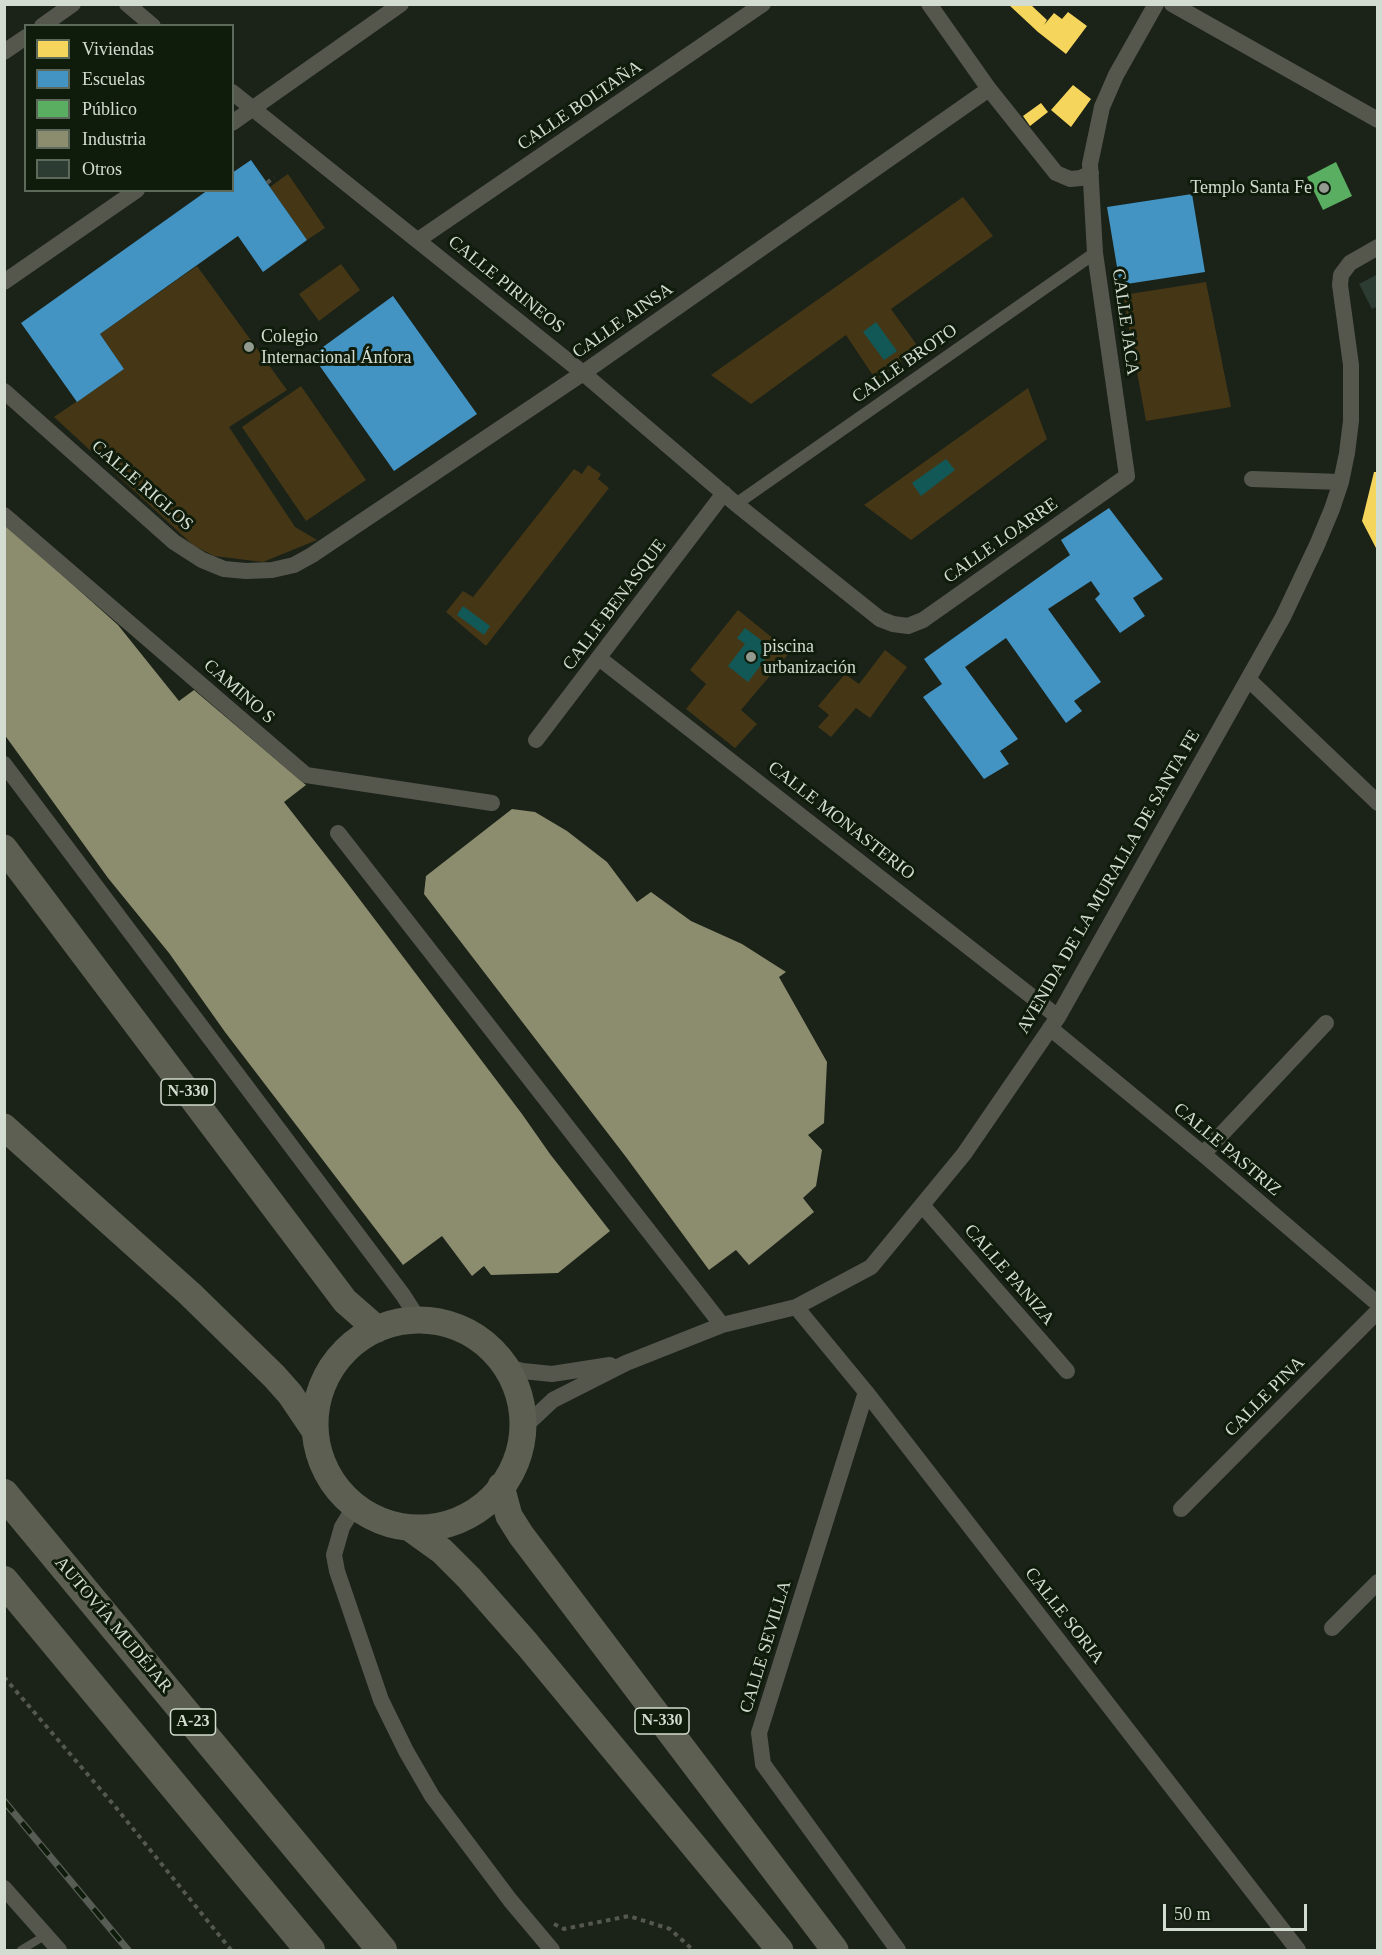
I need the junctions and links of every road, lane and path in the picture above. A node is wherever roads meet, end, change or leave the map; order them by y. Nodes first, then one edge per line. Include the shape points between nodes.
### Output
1 (72, 4) edge
2 (127, 4) edge
3 (401, 4) edge
4 (763, 4) edge
5 (929, 4) edge
6 (1156, 4) edge
7 (1172, 4) edge
8 (45, 24) edge
9 (151, 24) edge
10 (24, 38) edge
11 (4, 52) edge
12 (989, 89) junction
13 (234, 94) edge
14 (252, 108) junction
15 (1377, 120) edge
16 (234, 122) edge
17 (1091, 173) junction
18 (274, 177) dead end
19 (267, 183) dead end
20 (134, 192) edge
21 (418, 240) junction
22 (1377, 247) edge
23 (1095, 253) junction
24 (4, 282) edge
25 (584, 373) junction
26 (4, 391) edge
27 (1127, 476) joint
28 (1252, 479) dead end
29 (1341, 482) junction
30 (730, 498) junction
31 (4, 515) edge
32 (272, 570) joint
33 (893, 624) joint
34 (599, 658) junction
35 (1248, 679) junction
36 (536, 740) dead end
37 (4, 764) edge
38 (492, 803) dead end
39 (1377, 803) edge
40 (338, 833) dead end
41 (4, 848) edge
42 (1054, 1022) junction
43 (1326, 1023) dead end
44 (4, 1127) edge
45 (1203, 1154) junction
46 (922, 1205) junction
47 (1377, 1304) edge
48 (796, 1307) junction
49 (1377, 1311) edge
50 (419, 1320) junction
51 (722, 1325) junction
52 (377, 1329) junction
53 (626, 1363) junction
54 (507, 1367) junction
55 (1067, 1371) dead end
56 (866, 1392) junction
57 (523, 1428) junction
58 (315, 1431) junction
59 (501, 1486) junction
60 (4, 1494) edge
61 (355, 1506) junction
62 (1181, 1509) dead end
63 (410, 1528) junction
64 (4, 1581) edge
65 (1377, 1582) edge
66 (1332, 1629) dead end
67 (4, 1677) edge
68 (4, 1888) edge
69 (546, 1920) dead end
70 (46, 1935) junction
71 (21, 1950) edge
72 (59, 1950) edge
73 (231, 1950) edge
74 (310, 1950) edge
75 (382, 1950) edge
76 (552, 1950) edge
77 (693, 1950) edge
78 (780, 1950) edge
79 (835, 1950) edge
80 (898, 1950) edge
81 (1298, 1950) edge

1 - 8 street
2 - 9 street
3 - 14 street
4 - 21 street, CALLE BOLTAÑA
5 - 12 street
6 - 17 street, CALLE JACA via 1102,107
7 - 15 street
10 - 11 street
12 - 17 street via 1056,173 1070,179
12 - 25 street, CALLE AINSA
13 - 14 street, CALLE PIRINEOS
14 - 16 street
14 - 21 street, CALLE PIRINEOS
17 - 23 street, CALLE JACA
18 - 19 path
20 - 24 street
21 - 25 street, CALLE PIRINEOS
22 - 29 street, AVENIDA DE LA MURALLA DE SANTA FE via 1350,263 1341,275 1351,365 1350,421
23 - 27 street, CALLE JACA
23 - 30 street, CALLE BROTO
25 - 30 street, CALLE PIRINEOS
25 - 32 street, CALLE AINSA via 312,555 294,565
26 - 32 street, CALLE RIGLOS via 174,542 224,569
27 - 33 street, CALLE LOARRE via 923,620 908,626
28 - 29 street
29 - 35 street, AVENIDA DE LA MURALLA DE SANTA FE via 1317,545
30 - 33 street, CALLE PIRINEOS via 880,619
30 - 34 street, CALLE BENASQUE
31 - 38 street, CAMINO S via 306,775
34 - 36 street, CALLE BENASQUE
34 - 42 street, CALLE MONASTERIO
35 - 39 street
35 - 42 street, AVENIDA DE LA MURALLA DE SANTA FE
37 - 50 street via 404,1294
40 - 51 street
41 - 52 highway, N-330 via 345,1301
42 - 45 street, CALLE PASTRIZ
42 - 46 street, AVENIDA DE LA MURALLA DE SANTA FE via 964,1154
43 - 45 street
44 - 58 highway, N-330 via 190,1294 266,1368
45 - 47 street, CALLE PASTRIZ
46 - 48 street, AVENIDA DE LA MURALLA DE SANTA FE via 871,1267
46 - 55 street, CALLE PANIZA
48 - 51 street, AVENIDA DE LA MURALLA DE SANTA FE
48 - 56 street, CALLE SORIA
49 - 62 street, CALLE PINA
50 - 52 highway, N-330
50 - 54 highway, N-330 via 443,1324 472,1336
51 - 53 street, AVENIDA DE LA MURALLA DE SANTA FE
52 - 58 highway, N-330 via 347,1349 330,1370 319,1395
53 - 54 street, AVENIDA DE LA MURALLA DE SANTA FE via 552,1374
53 - 57 street, AVENIDA DE LA MURALLA DE SANTA FE via 553,1400
54 - 57 highway, N-330 via 520,1395
56 - 80 street, CALLE SEVILLA via 759,1733 763,1764
56 - 81 street, CALLE SORIA
57 - 59 highway, N-330 via 516,1458
58 - 61 highway, N-330 via 331,1481
59 - 63 highway, N-330 via 470,1514 441,1525
59 - 79 highway, N-330 via 510,1516 521,1535
60 - 75 highway, AUTOVÍA MUDÉJAR / A-23
61 - 63 highway, N-330 via 372,1517
61 - 76 street via 342,1527 334,1555 381,1700 432,1796
63 - 78 highway, N-330 via 442,1551 527,1644
64 - 74 highway
65 - 66 street
67 - 73 path
68 - 70 street
69 - 77 path via 564,1929 629,1916 670,1929
70 - 71 lane
70 - 72 street

